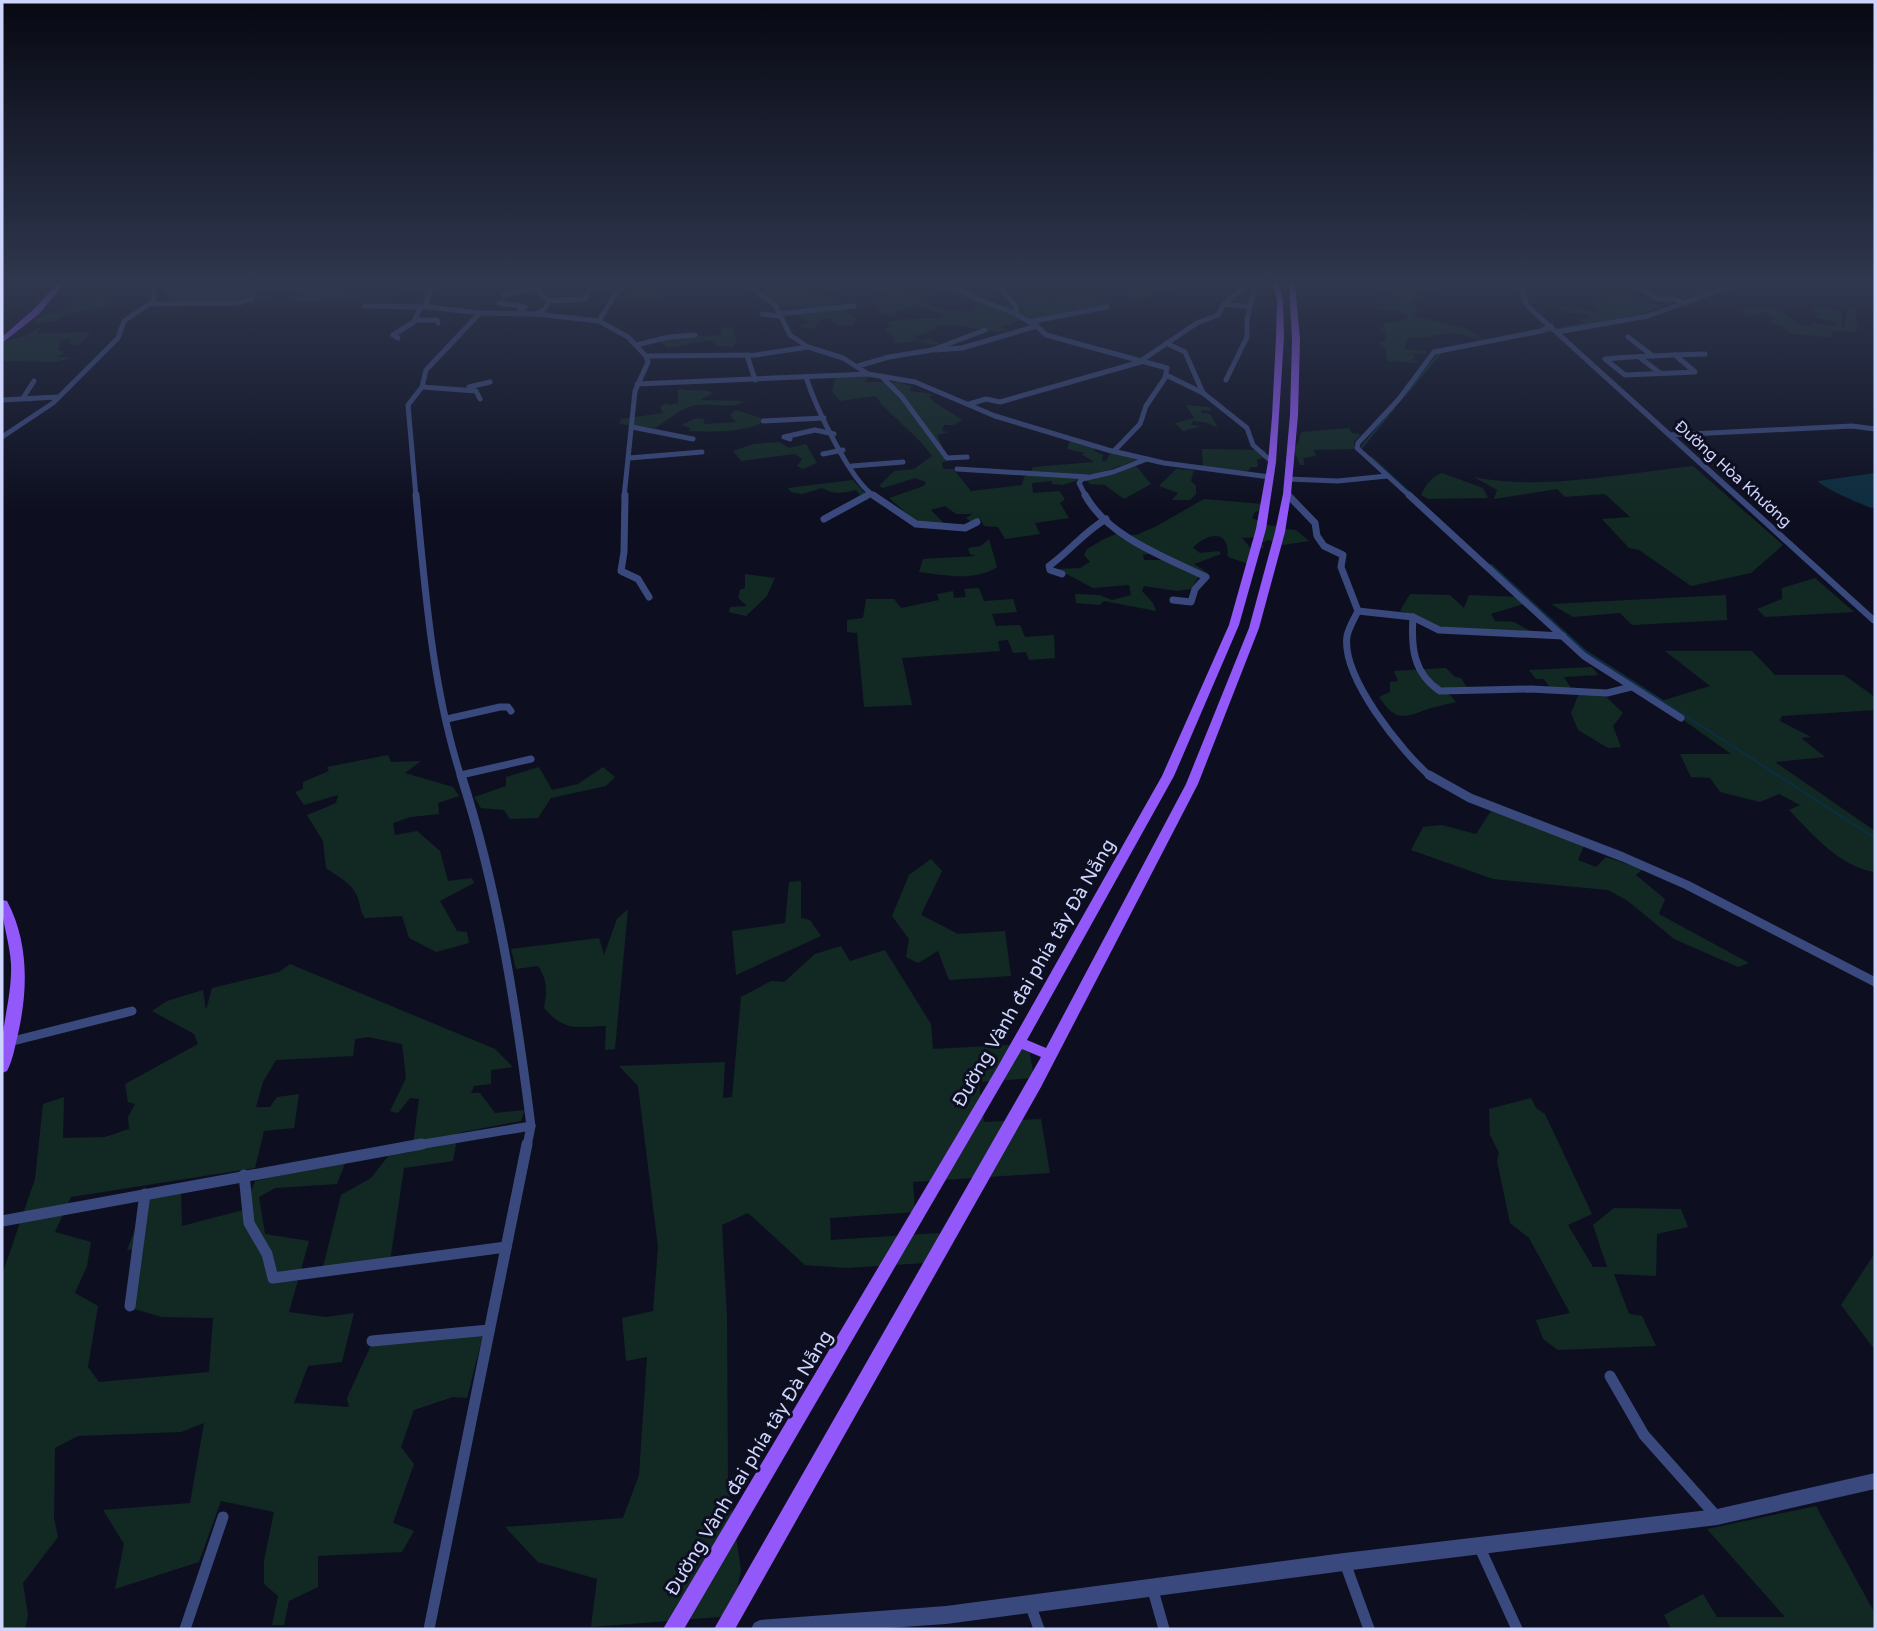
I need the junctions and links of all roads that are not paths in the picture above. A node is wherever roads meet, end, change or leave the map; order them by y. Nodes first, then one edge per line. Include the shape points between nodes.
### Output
1 (96, 360) edge
2 (435, 360) edge
3 (647, 360) edge
4 (749, 360) edge
5 (843, 360) edge
6 (885, 360) edge
7 (1143, 360) joint
8 (1189, 360) edge
9 (1236, 360) edge
10 (1278, 360) edge
11 (1295, 360) edge
12 (1428, 360) edge
13 (1587, 360) edge
14 (1606, 360) edge
15 (1643, 360) edge
16 (1681, 360) edge
17 (858, 366) junction
18 (1613, 367) junction
19 (1595, 368) junction
20 (868, 373) junction
21 (1660, 373) junction
22 (1166, 375) junction
23 (806, 377) junction
24 (882, 377) junction
25 (755, 380) junction
26 (1227, 380) dead end
27 (34, 382) dead end
28 (491, 382) dead end
29 (637, 384) junction
30 (422, 387) junction
31 (459, 388) junction
32 (1203, 393) junction
33 (58, 397) junction
34 (36, 399) junction
35 (480, 399) dead end
36 (2, 400) edge
37 (969, 404) junction
38 (824, 418) junction
39 (763, 421) dead end
40 (632, 427) junction
41 (1875, 429) edge
42 (834, 434) junction
43 (1670, 435) junction
44 (2, 437) edge
45 (693, 439) dead end
46 (790, 439) dead end
47 (842, 450) junction
48 (1114, 451) junction
49 (702, 452) dead end
50 (823, 454) dead end
51 (967, 457) dead end
52 (629, 458) junction
53 (1147, 459) junction
54 (903, 462) dead end
55 (852, 466) junction
56 (957, 469) dead end
57 (1271, 470) junction
58 (1387, 476) junction
59 (1091, 477) junction
60 (1288, 486) junction
61 (870, 494) junction
62 (824, 519) dead end
63 (1106, 519) junction
64 (977, 522) dead end
65 (1062, 574) dead end
66 (649, 597) dead end
67 (1173, 600) dead end
68 (1358, 611) junction
69 (1413, 617) junction
70 (1875, 621) edge
71 (1563, 636) junction
72 (1631, 687) junction
73 (511, 710) dead end
74 (1681, 718) dead end
75 (447, 719) junction
76 (531, 759) dead end
77 (461, 775) junction
78 (2, 904) edge
79 (1875, 982) edge
80 (132, 1011) dead end
81 (9, 1042) junction
82 (1018, 1042) junction
83 (1050, 1055) junction
84 (2, 1067) edge
85 (531, 1126) junction
86 (244, 1175) junction
87 (145, 1194) junction
88 (2, 1220) edge
89 (506, 1247) junction
90 (130, 1306) dead end
91 (489, 1330) junction
92 (372, 1340) dead end
93 (1610, 1376) dead end
94 (1875, 1481) edge
95 (223, 1517) dead end
96 (1717, 1517) junction
97 (1479, 1546) junction
98 (1344, 1562) junction
99 (1153, 1587) junction
100 (1030, 1604) junction
101 (184, 1629) edge
102 (429, 1629) edge
103 (673, 1629) edge
104 (724, 1629) edge
105 (760, 1629) edge
106 (1039, 1629) edge
107 (1164, 1629) edge
108 (1369, 1629) edge
109 (1517, 1629) edge

1 - 33 street
2 - 30 street via 426,370
3 - 29 street
4 - 25 street
5 - 17 street
6 - 17 street
7 - 22 street via 1167,368
7 - 37 street via 1000,402 986,399
8 - 32 street
9 - 26 street
10 - 57 main road, Đường Vành đai phía tây Đà Nẵng
11 - 60 main road
12 - 58 street via 1357,443 1361,453
13 - 19 street, Đường Hòa Khương
14 - 18 street
15 - 21 street
16 - 21 street via 1695,372
17 - 20 street
18 - 19 street
18 - 21 street via 1625,375
19 - 43 street, Đường Hòa Khương
20 - 23 street
20 - 24 street
22 - 32 street
22 - 48 street via 1140,424
23 - 25 street
23 - 38 street
24 - 37 street via 923,384
24 - 51 street via 947,458
25 - 29 street
27 - 34 street via 23,398
28 - 31 street
29 - 40 street
30 - 31 street
30 - 75 street via 408,404 420,538
31 - 35 street via 476,390
32 - 57 street via 1247,428
33 - 34 street
33 - 44 street
34 - 36 street
37 - 48 street
38 - 39 street
38 - 42 street
40 - 45 street
40 - 52 street
41 - 43 street via 1852,426
42 - 46 street via 817,430 784,437
42 - 47 street
43 - 70 street, Đường Hòa Khương
47 - 50 street
47 - 55 street
48 - 53 street
49 - 52 street
52 - 66 street via 621,571 638,579
53 - 57 street
53 - 59 street
54 - 55 street
55 - 61 street
56 - 59 street
57 - 60 main road
57 - 82 main road, Đường Vành đai phía tây Đà Nẵng via 1261,529 1234,625 1168,776
58 - 60 street
58 - 71 street
59 - 63 street via 1079,483 1090,505
60 - 68 street via 1315,523 1324,545 1343,555 1341,567
60 - 83 main road via 1254,628 1192,784
61 - 62 street
61 - 64 street via 916,524 965,528
63 - 65 street via 1050,564 1049,569
63 - 67 street via 1138,542 1206,577 1191,602
68 - 69 street
68 - 79 street via 1347,648 1359,683 1382,723 1434,779 1468,798 1625,858 1749,914
69 - 71 street via 1439,630
69 - 72 street via 1412,656 1442,692 1607,693
71 - 72 street
72 - 74 street
73 - 75 street via 500,707
75 - 77 street
76 - 77 street
77 - 85 street via 486,858
78 - 81 main road via 14,933 18,979
80 - 81 street
81 - 84 main road
82 - 83 main road
82 - 103 main road, Đường Vành đai phía tây Đà Nẵng
83 - 104 main road
85 - 86 street
85 - 89 street
86 - 87 street
86 - 89 street via 249,1223 267,1254 273,1278
87 - 88 street
87 - 90 street
89 - 91 street
91 - 92 street
91 - 102 street
93 - 96 street via 1644,1435
94 - 96 street
95 - 101 street
96 - 97 street
97 - 98 street
97 - 109 street
98 - 99 street
98 - 108 street
99 - 100 street
99 - 107 street
100 - 105 street
100 - 106 street

